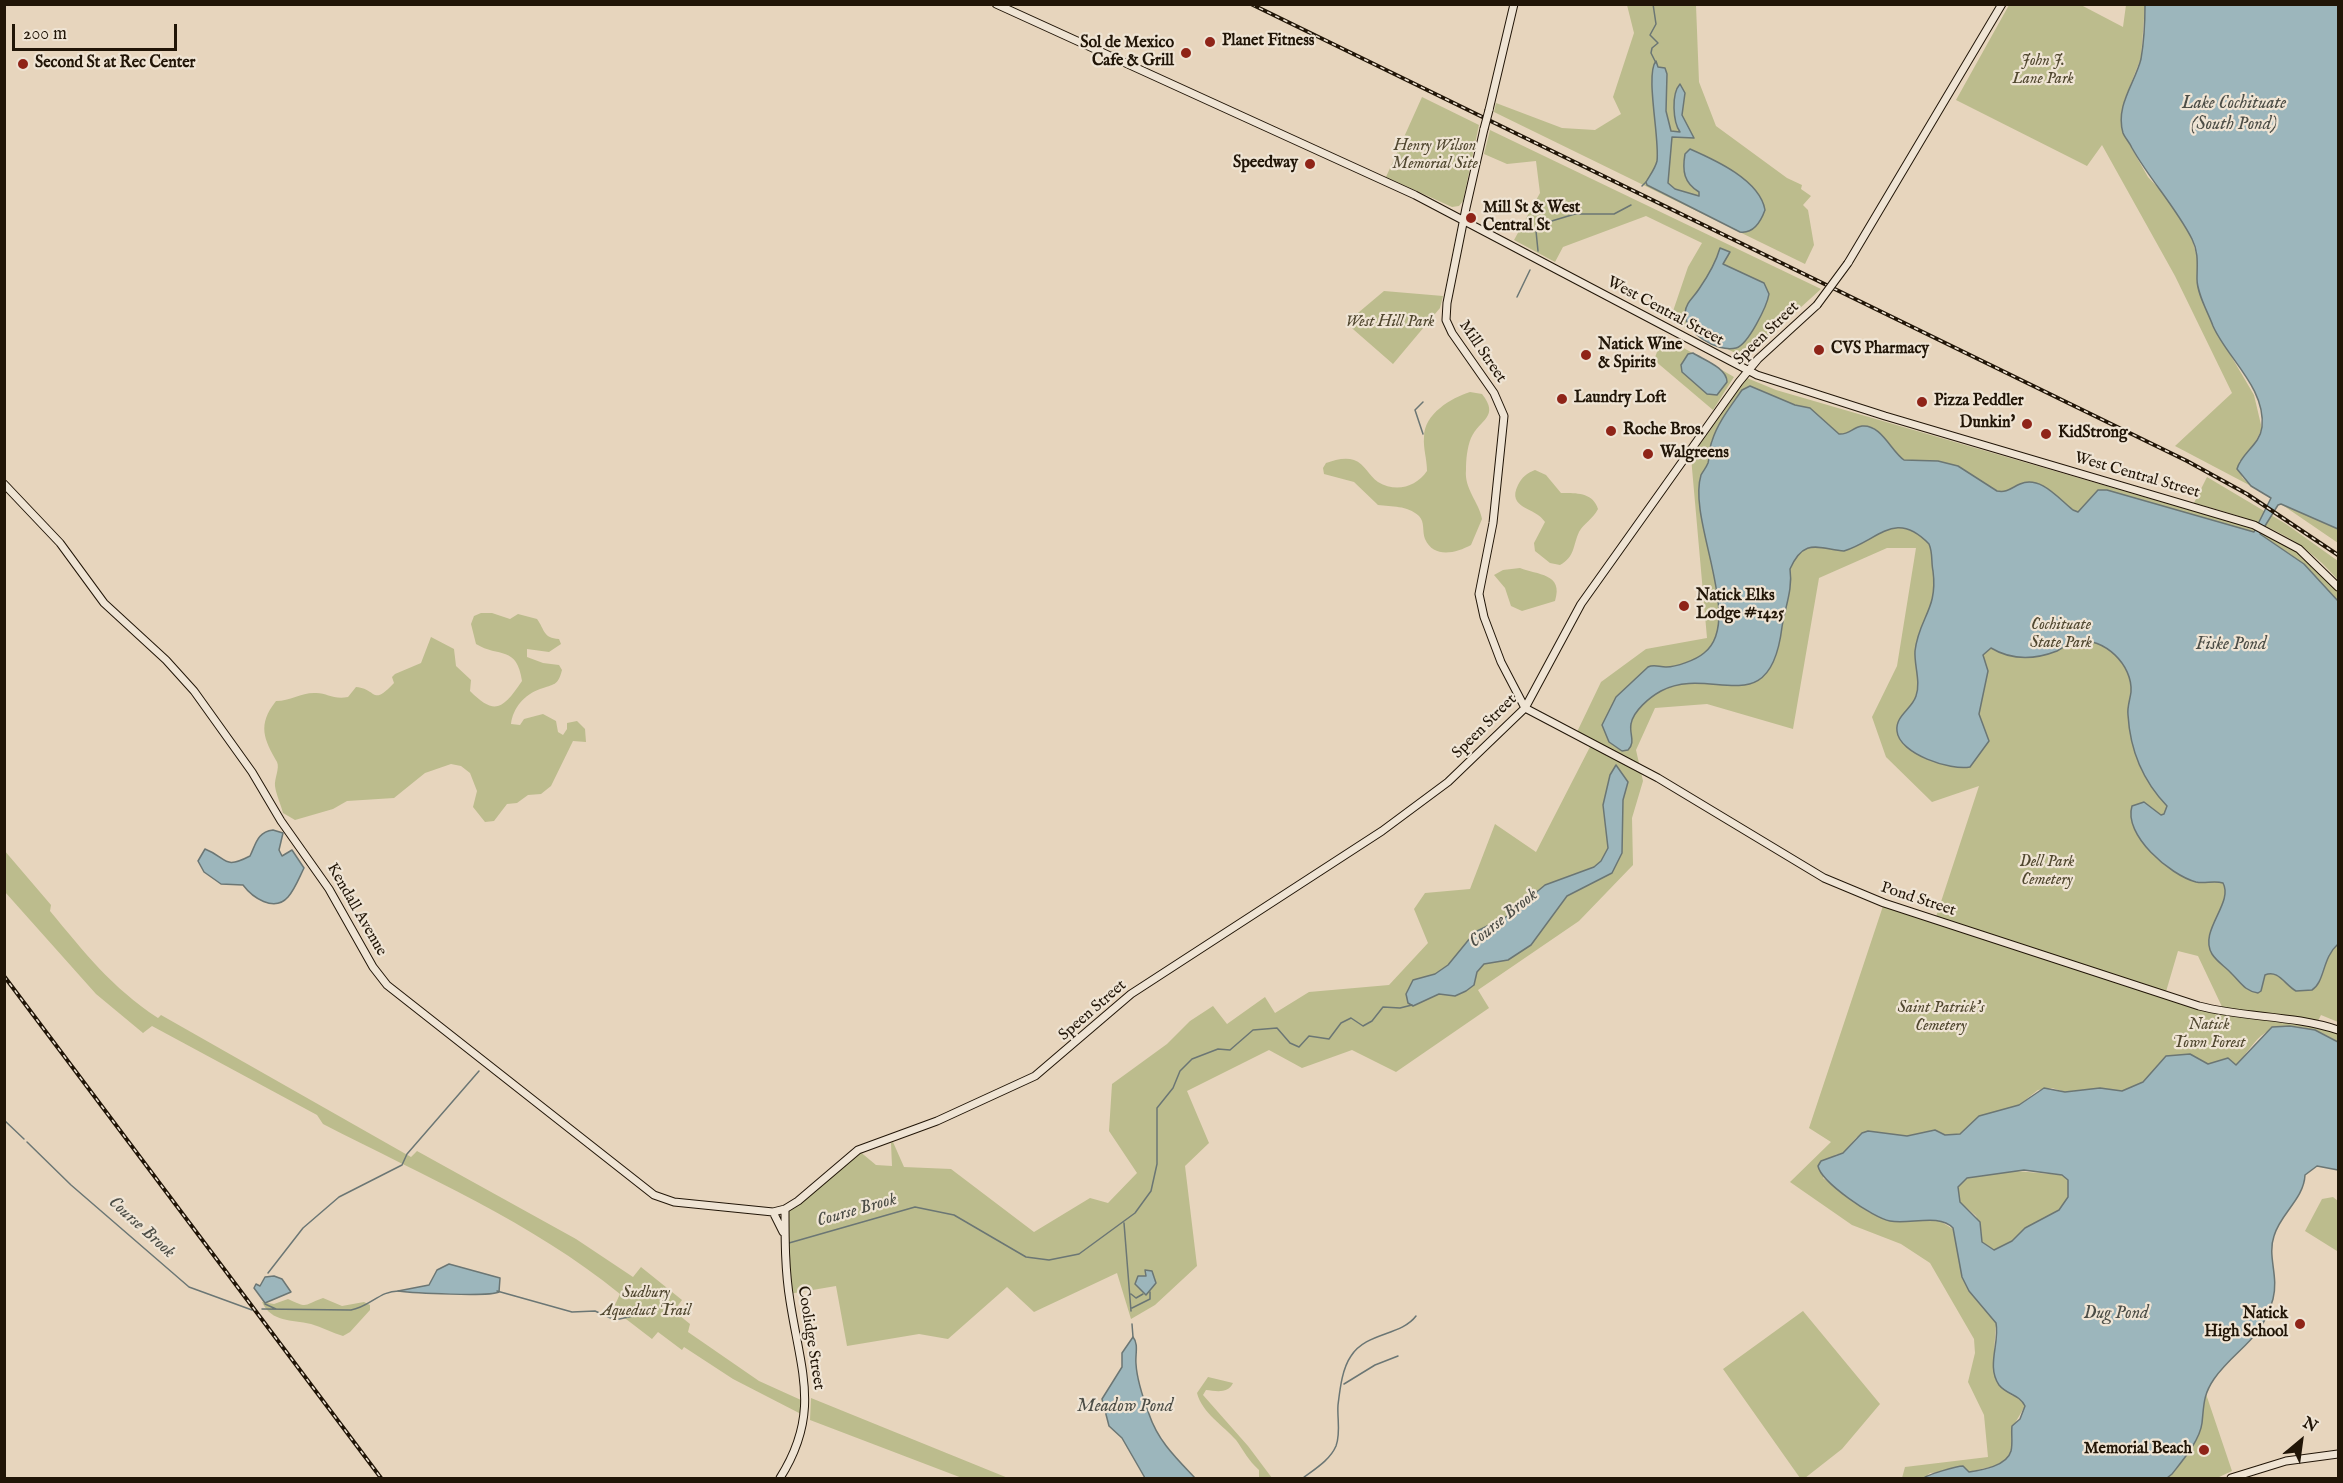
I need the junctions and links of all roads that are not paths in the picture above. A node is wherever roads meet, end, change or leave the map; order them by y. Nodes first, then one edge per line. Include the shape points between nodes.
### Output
1 (996, 4) edge
2 (1514, 4) edge
3 (2002, 4) edge
4 (1464, 220) junction
5 (1747, 371) junction
6 (4, 484) edge
7 (2338, 587) edge
8 (1525, 708) junction
9 (2338, 1030) edge
10 (785, 1209) junction
11 (773, 1212) junction
12 (783, 1232) junction
13 (2338, 1454) edge
14 (780, 1479) edge
15 (2231, 1479) edge

1 - 4 street, West Central Street
2 - 4 street, Mill Street, bridge
3 - 5 street, Speen Street, bridge via 1848,263 1816,305
4 - 5 street, West Central Street
4 - 8 street, Mill Street via 1446,320 1497,399 1504,423 1493,523 1479,601 1506,675
5 - 7 street, West Central Street via 1884,416 2254,525 2306,555
5 - 8 street, Speen Street via 1581,604
6 - 11 street, Kendall Avenue via 60,543 104,603 166,660 194,692 330,890 387,985 654,1195 674,1202
8 - 9 street, Pond Street via 1676,788 1810,871 1872,899 2199,1006 2239,1015 2305,1021
8 - 10 street, Speen Street via 1438,790 1373,837 1144,984 1035,1076 937,1121 858,1150
10 - 11 street, Kendall Avenue
10 - 12 street, Coolidge Street
11 - 12 street, Coolidge Street
12 - 14 street, Coolidge Street via 806,1408 798,1444
13 - 15 street via 2274,1464

